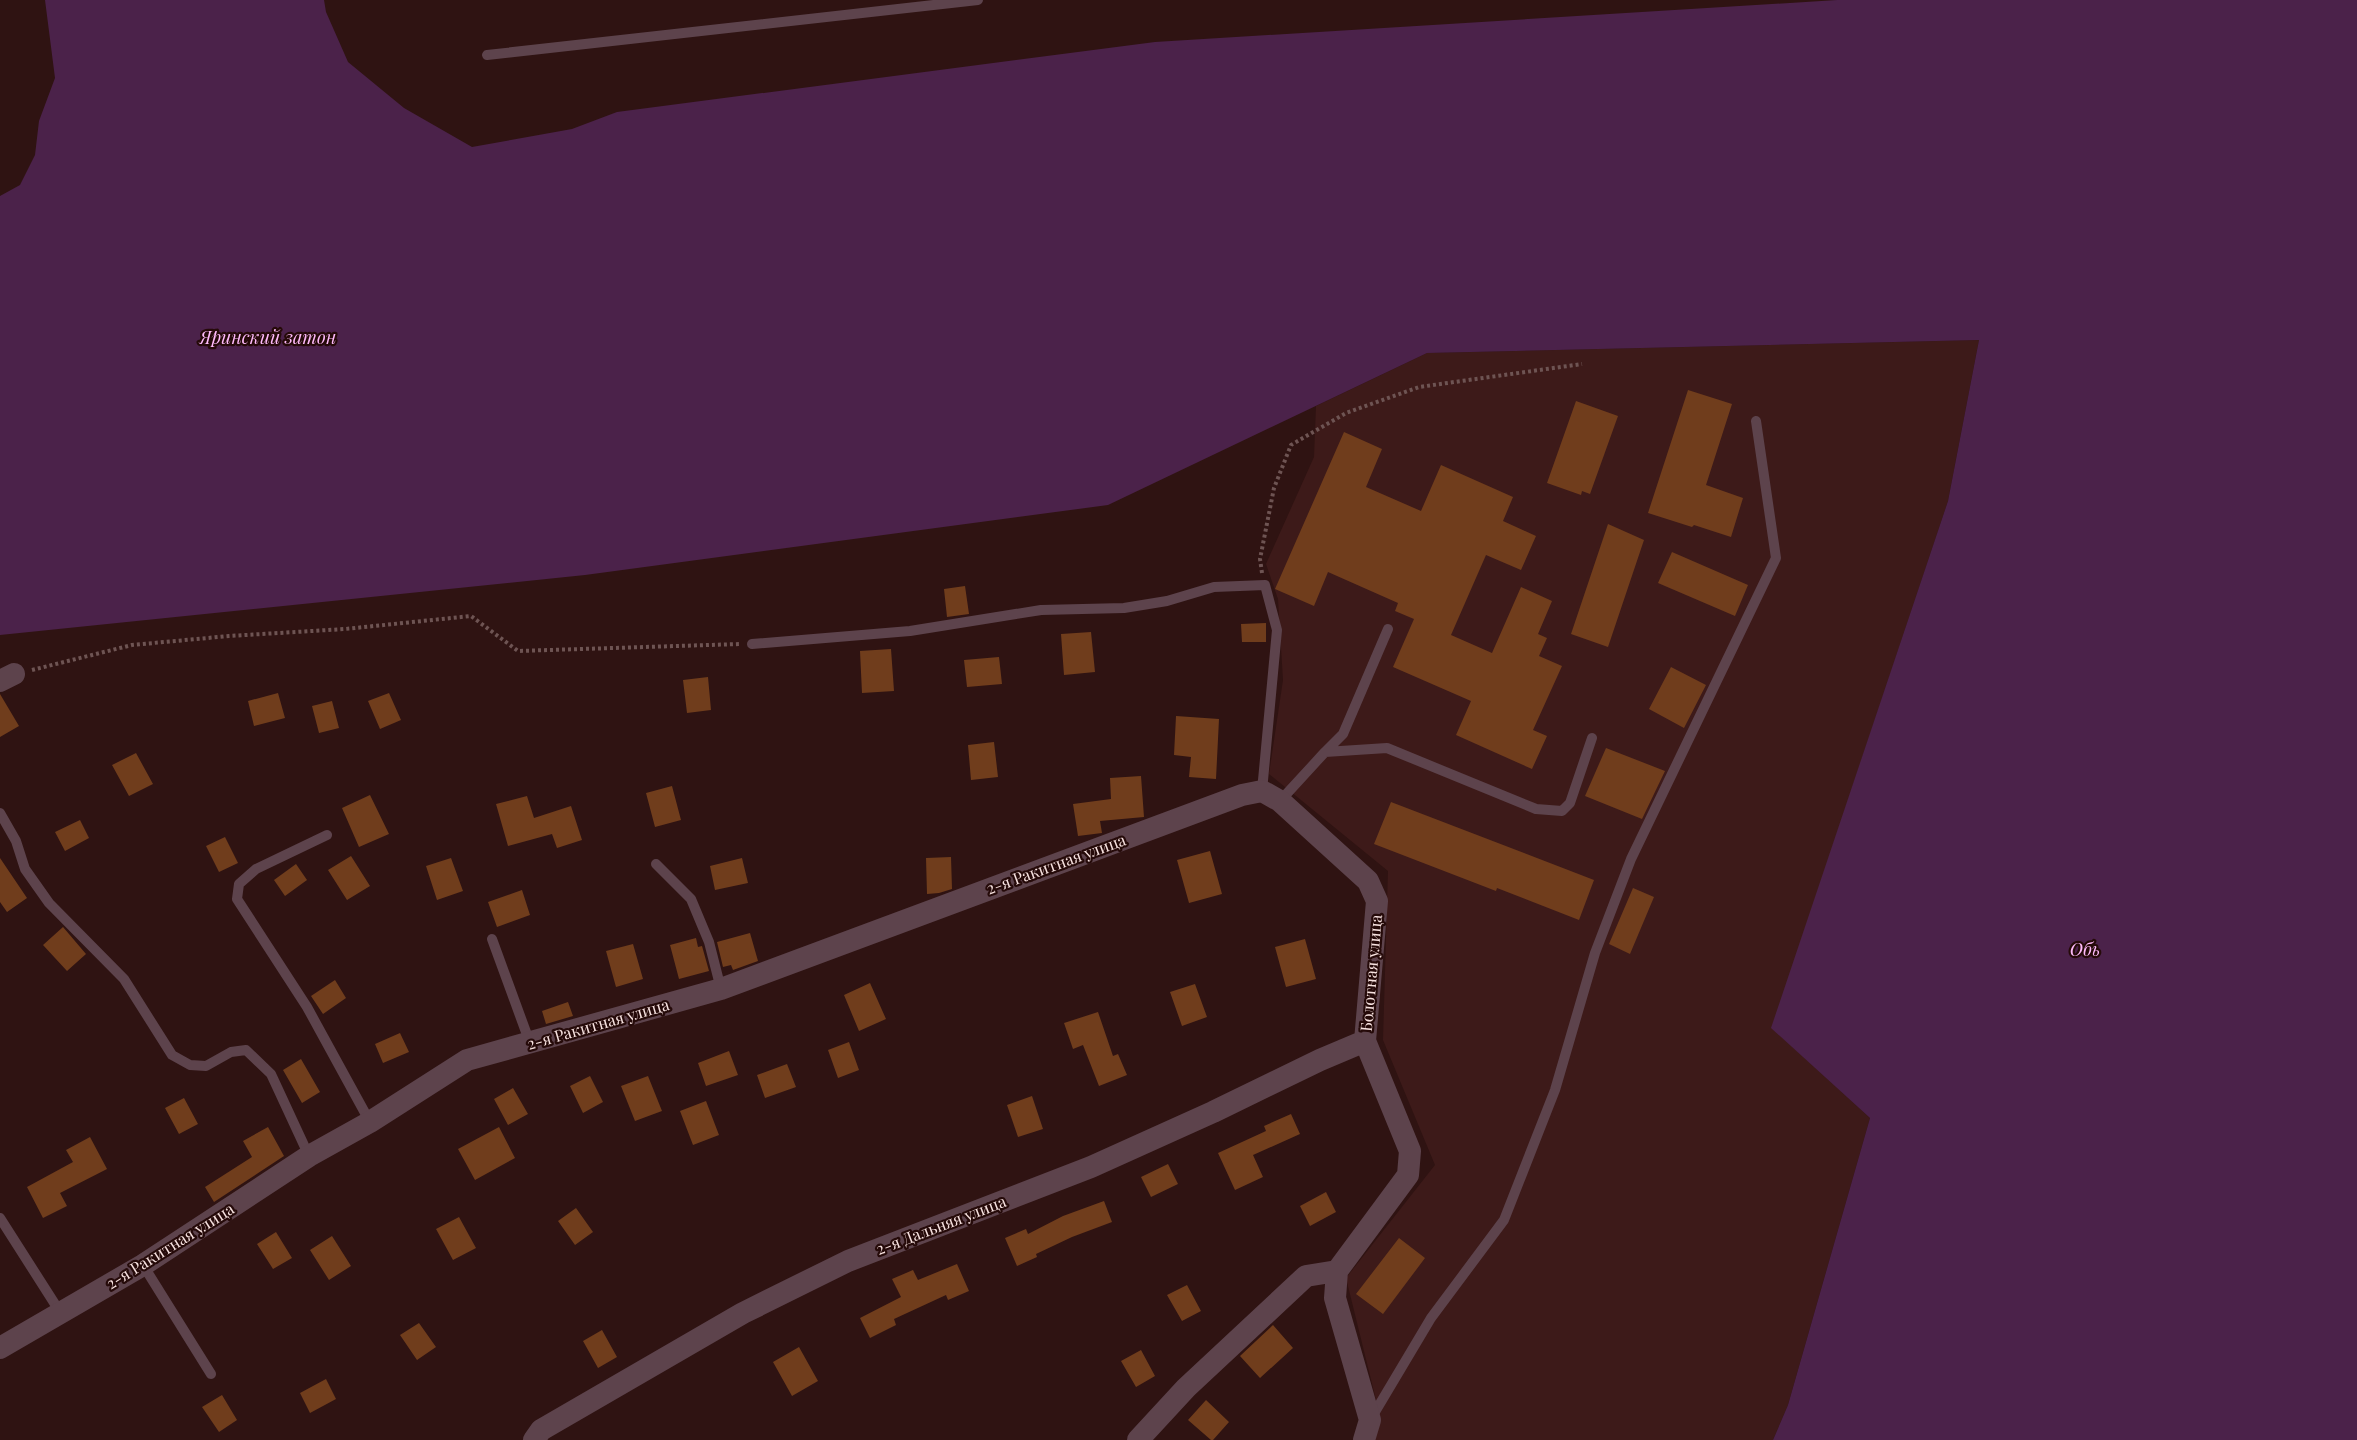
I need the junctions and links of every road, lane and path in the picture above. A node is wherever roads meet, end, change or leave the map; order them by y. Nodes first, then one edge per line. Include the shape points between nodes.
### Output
1 (978, 0) edge
2 (487, 56) dead end
3 (1582, 364) dead end
4 (1756, 421) dead end
5 (1265, 585) junction
6 (1388, 629) dead end
7 (752, 644) joint
8 (7, 677) edge
9 (1592, 738) dead end
10 (1325, 752) junction
11 (1261, 796) junction
12 (0, 813) edge
13 (327, 835) dead end
14 (656, 864) dead end
15 (492, 939) dead end
16 (721, 989) junction
17 (1365, 1041) junction
18 (530, 1043) junction
19 (370, 1122) junction
20 (309, 1156) junction
21 (0, 1218) edge
22 (143, 1265) junction
23 (1337, 1271) junction
24 (60, 1312) junction
25 (0, 1348) edge
26 (211, 1374) dead end
27 (1367, 1430) edge
28 (534, 1440) edge
29 (1138, 1440) edge

1 - 2 lane
3 - 5 path via 1419,387 1346,413 1291,445 1274,488 1260,559
4 - 27 lane via 1776,558 1631,859 1595,953 1555,1090 1504,1220 1431,1318
5 - 7 lane via 1214,587 1124,608 1041,610 910,631
5 - 11 lane via 1277,630
6 - 10 lane via 1343,734
7 - 8 path via 518,651 471,616 132,645
9 - 10 lane via 1570,803 1562,811 1536,809 1387,748
10 - 11 lane
11 - 16 street, 2-я Ракитная улица
11 - 17 street, Болотная улица via 1368,881 1377,901
12 - 20 lane via 16,841 25,869 49,903 124,979 172,1055 190,1065 206,1066 231,1052 246,1050 271,1074
13 - 19 lane via 256,869 239,884 237,899 308,1007
14 - 16 lane via 691,899 709,942
15 - 18 lane
16 - 18 street, 2-я Ракитная улица
17 - 23 street, Болотная улица via 1410,1151 1408,1175
17 - 28 street, 2-я Дальняя улица via 1091,1167 848,1261 743,1313 542,1430
18 - 19 street, 2-я Ракитная улица via 467,1060
19 - 20 street, 2-я Ракитная улица
20 - 22 street, 2-я Ракитная улица
21 - 24 lane
22 - 24 street, 2-я Ракитная улица
22 - 26 lane
23 - 27 street via 1335,1298
23 - 29 street via 1306,1276 1186,1388
24 - 25 street, 2-я Ракитная улица

